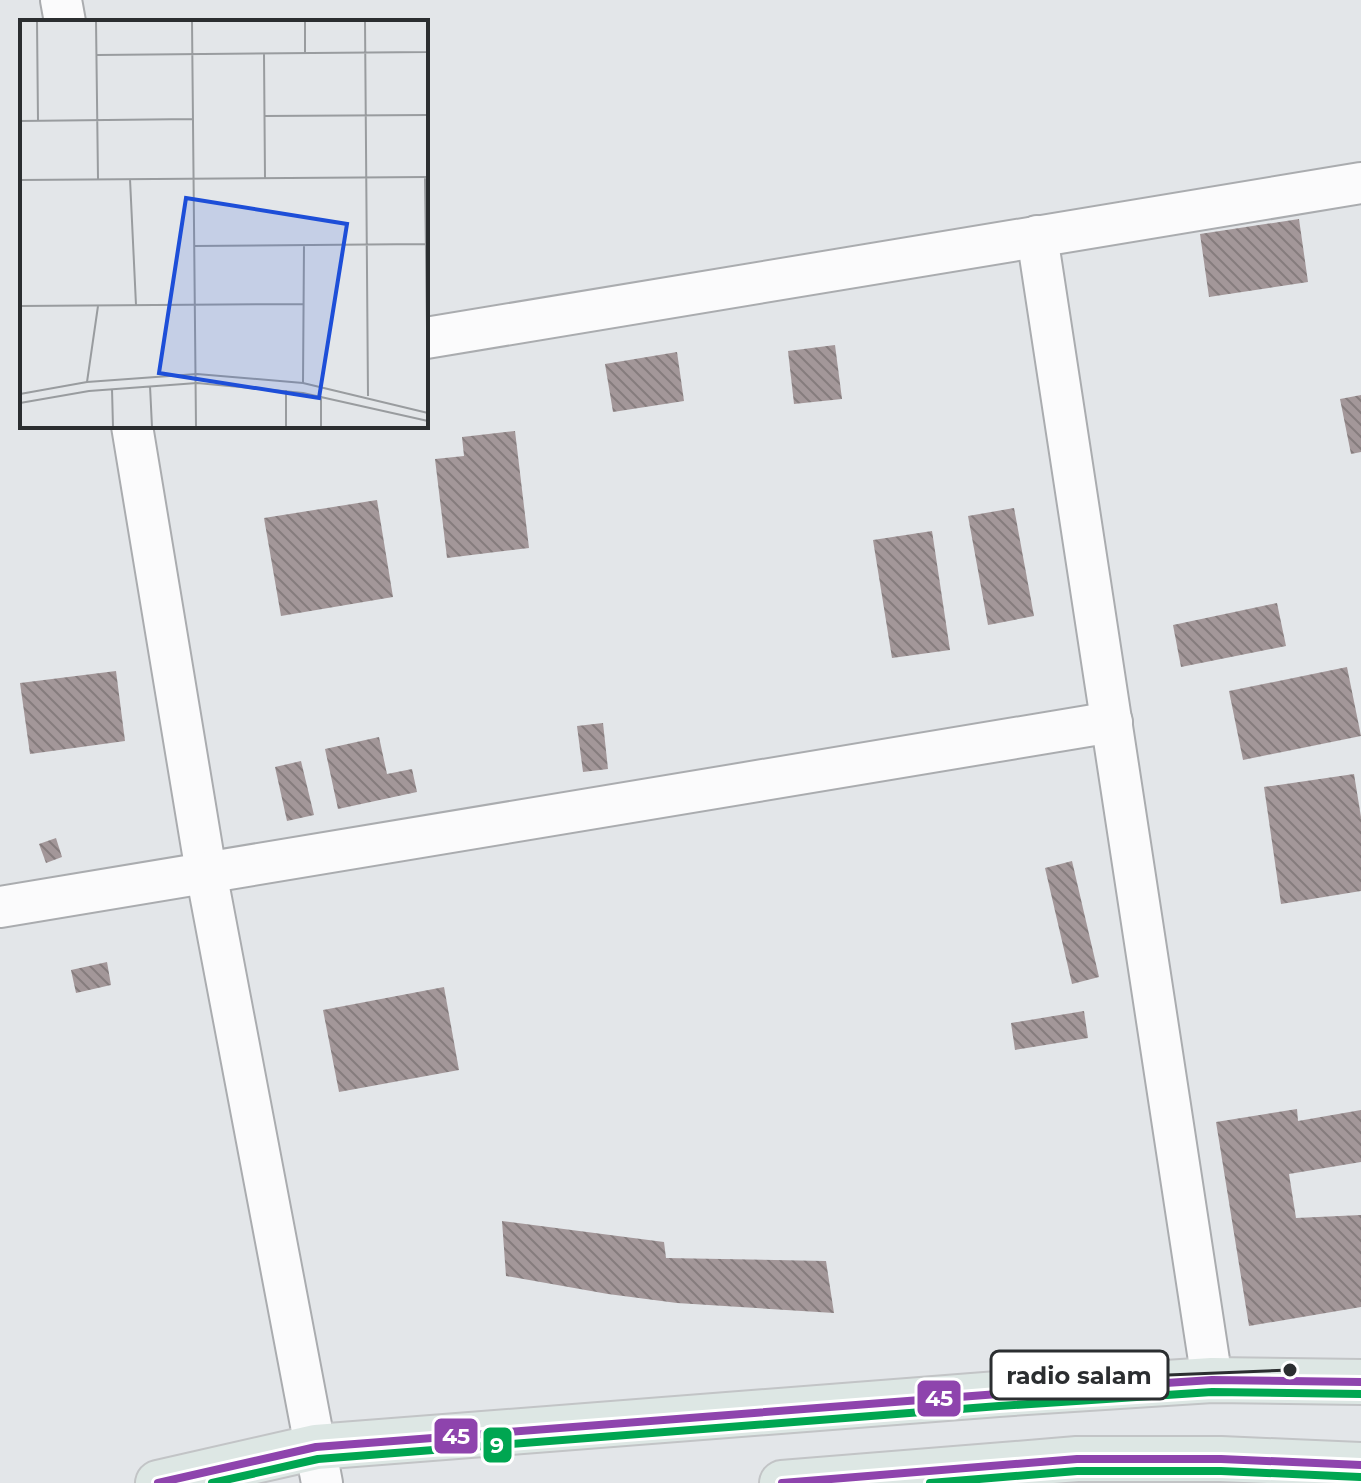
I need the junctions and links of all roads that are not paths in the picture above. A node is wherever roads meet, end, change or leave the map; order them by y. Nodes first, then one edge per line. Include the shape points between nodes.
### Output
1 (61, 0) edge
2 (65, 20) edge
3 (1361, 183) edge
4 (1037, 236) junction
5 (428, 338) edge
6 (132, 428) edge
7 (1112, 722) junction
8 (206, 872) junction
9 (0, 907) edge
10 (1212, 1380) junction
11 (1361, 1382) edge
12 (319, 1465) edge
13 (1361, 1465) edge
14 (1079, 1471) edge
15 (158, 1483) edge
16 (782, 1483) edge

1 - 2 street
3 - 4 street
4 - 5 street
4 - 7 street
6 - 8 street
7 - 8 street
7 - 10 street
8 - 9 street
8 - 12 street
10 - 11 main road
10 - 12 main road via 998,1394
12 - 15 main road
13 - 14 main road via 1221,1459
14 - 16 main road

